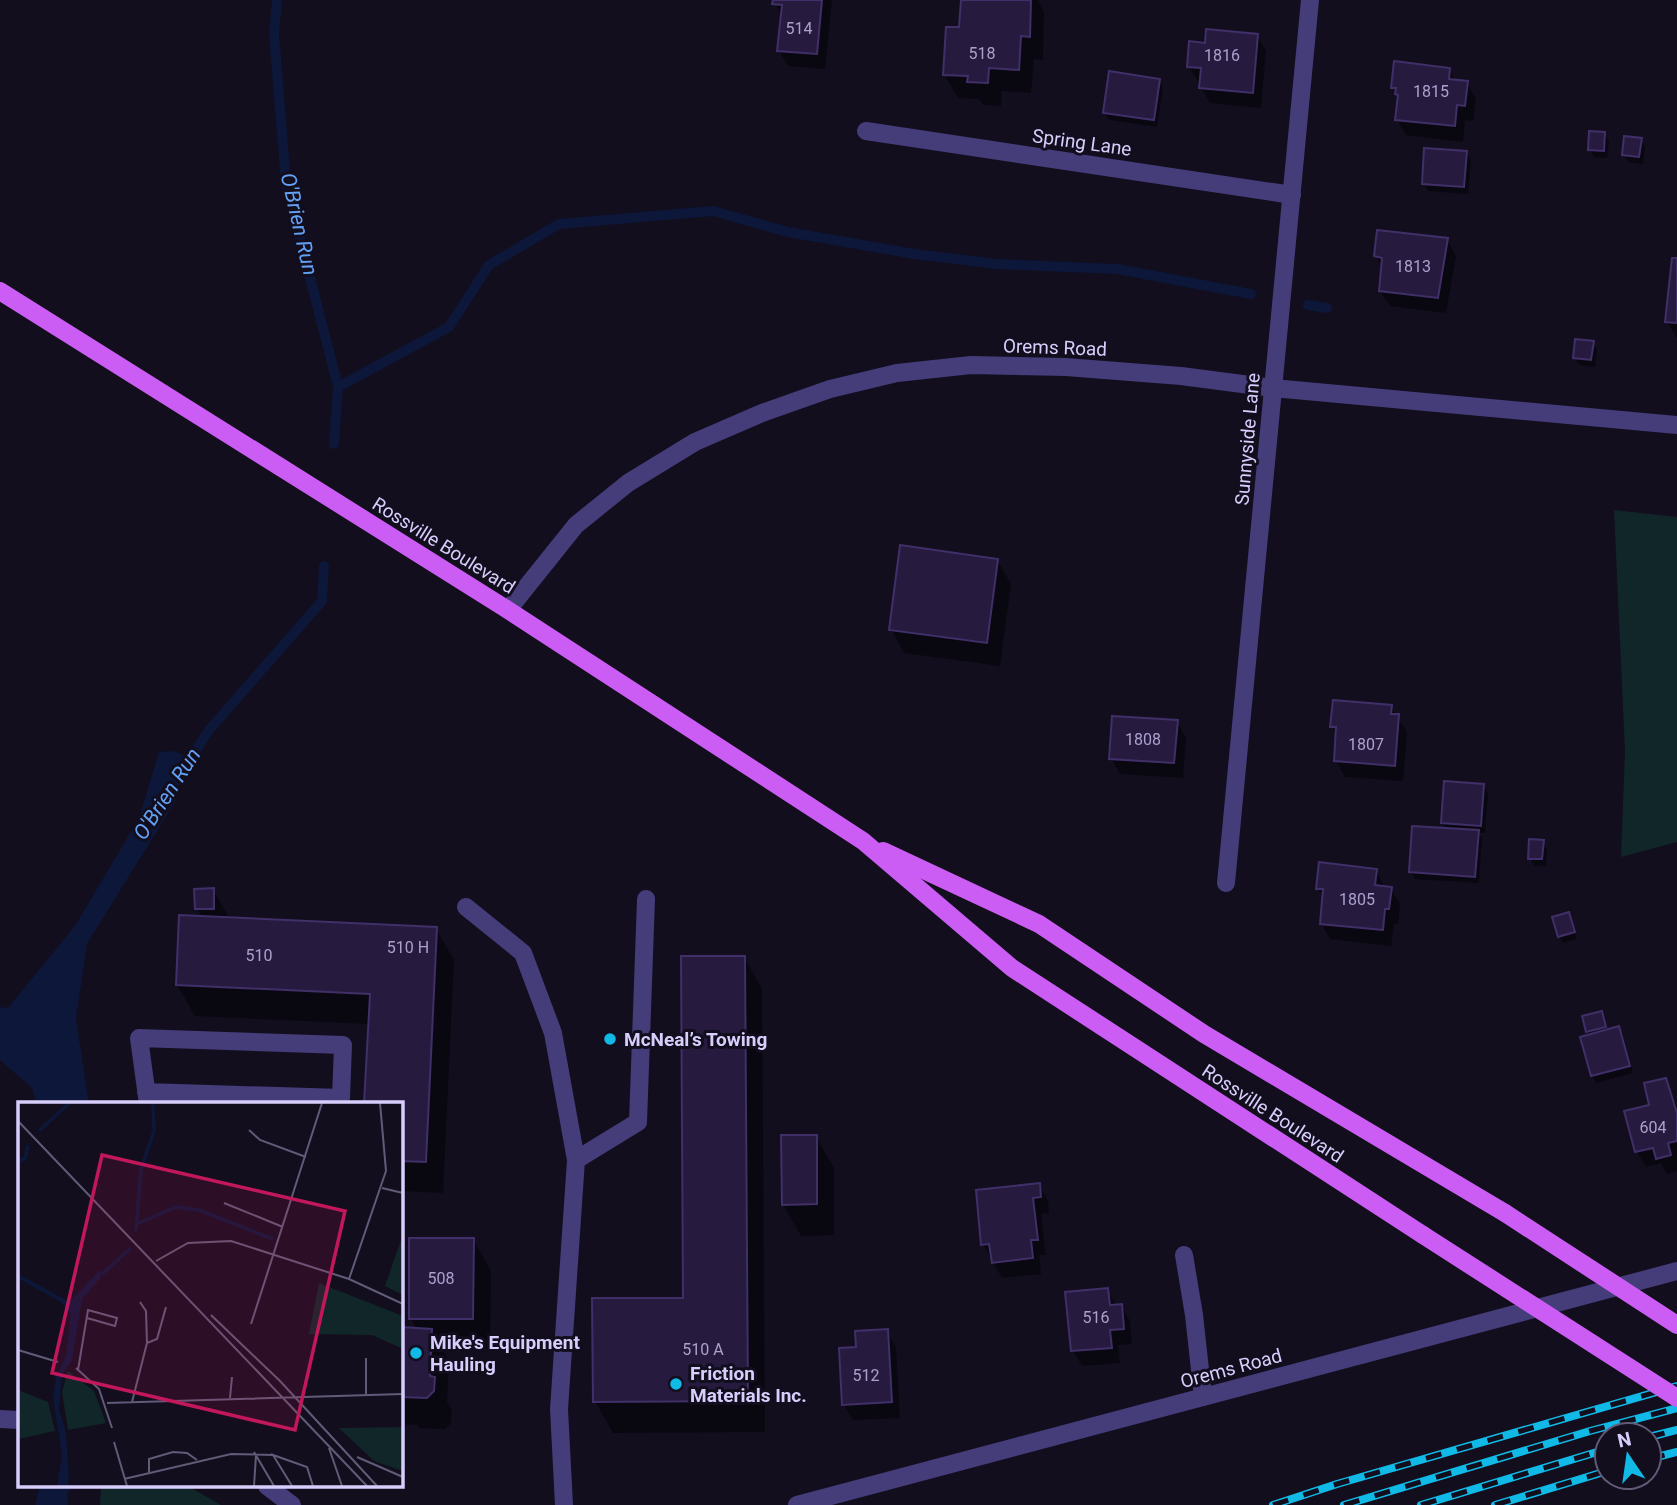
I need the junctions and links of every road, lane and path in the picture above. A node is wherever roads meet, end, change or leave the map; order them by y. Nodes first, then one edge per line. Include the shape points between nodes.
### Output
1 (1310, 0) edge
2 (866, 131) dead end
3 (1292, 195) junction
4 (0, 291) edge
5 (1273, 388) junction
6 (1677, 425) edge
7 (508, 610) junction
8 (863, 841) junction
9 (1226, 883) dead end
10 (646, 899) dead end
11 (466, 907) dead end
12 (147, 1098) edge
13 (576, 1160) junction
14 (1184, 1255) dead end
15 (1677, 1271) edge
16 (1677, 1325) edge
17 (1203, 1397) junction
18 (1677, 1398) edge
19 (0, 1419) edge
20 (18, 1420) edge
21 (270, 1488) edge
22 (292, 1505) edge
23 (564, 1505) edge
24 (797, 1505) edge

1 - 3 street, Sunnyside Lane
2 - 3 street, Spring Lane
3 - 5 street, Sunnyside Lane
4 - 7 main road, Rossville Boulevard
5 - 6 street, Orems Road
5 - 7 street, Orems Road via 1066,367 971,365 897,373 830,388 695,442 628,482 576,524
5 - 9 street, Sunnyside Lane
7 - 8 main road, Rossville Boulevard
8 - 16 main road, Rossville Boulevard, bridge via 1039,924 1204,1034 1505,1213
8 - 18 main road, Rossville Boulevard, bridge via 1012,968
10 - 13 street via 638,1122
11 - 13 street via 523,953 553,1033
12 - 12 street via 139,1038 343,1045 341,1098
13 - 23 street via 559,1409
14 - 17 street
15 - 17 street, Orems Road
17 - 24 street, Orems Road
19 - 20 street
21 - 22 street

